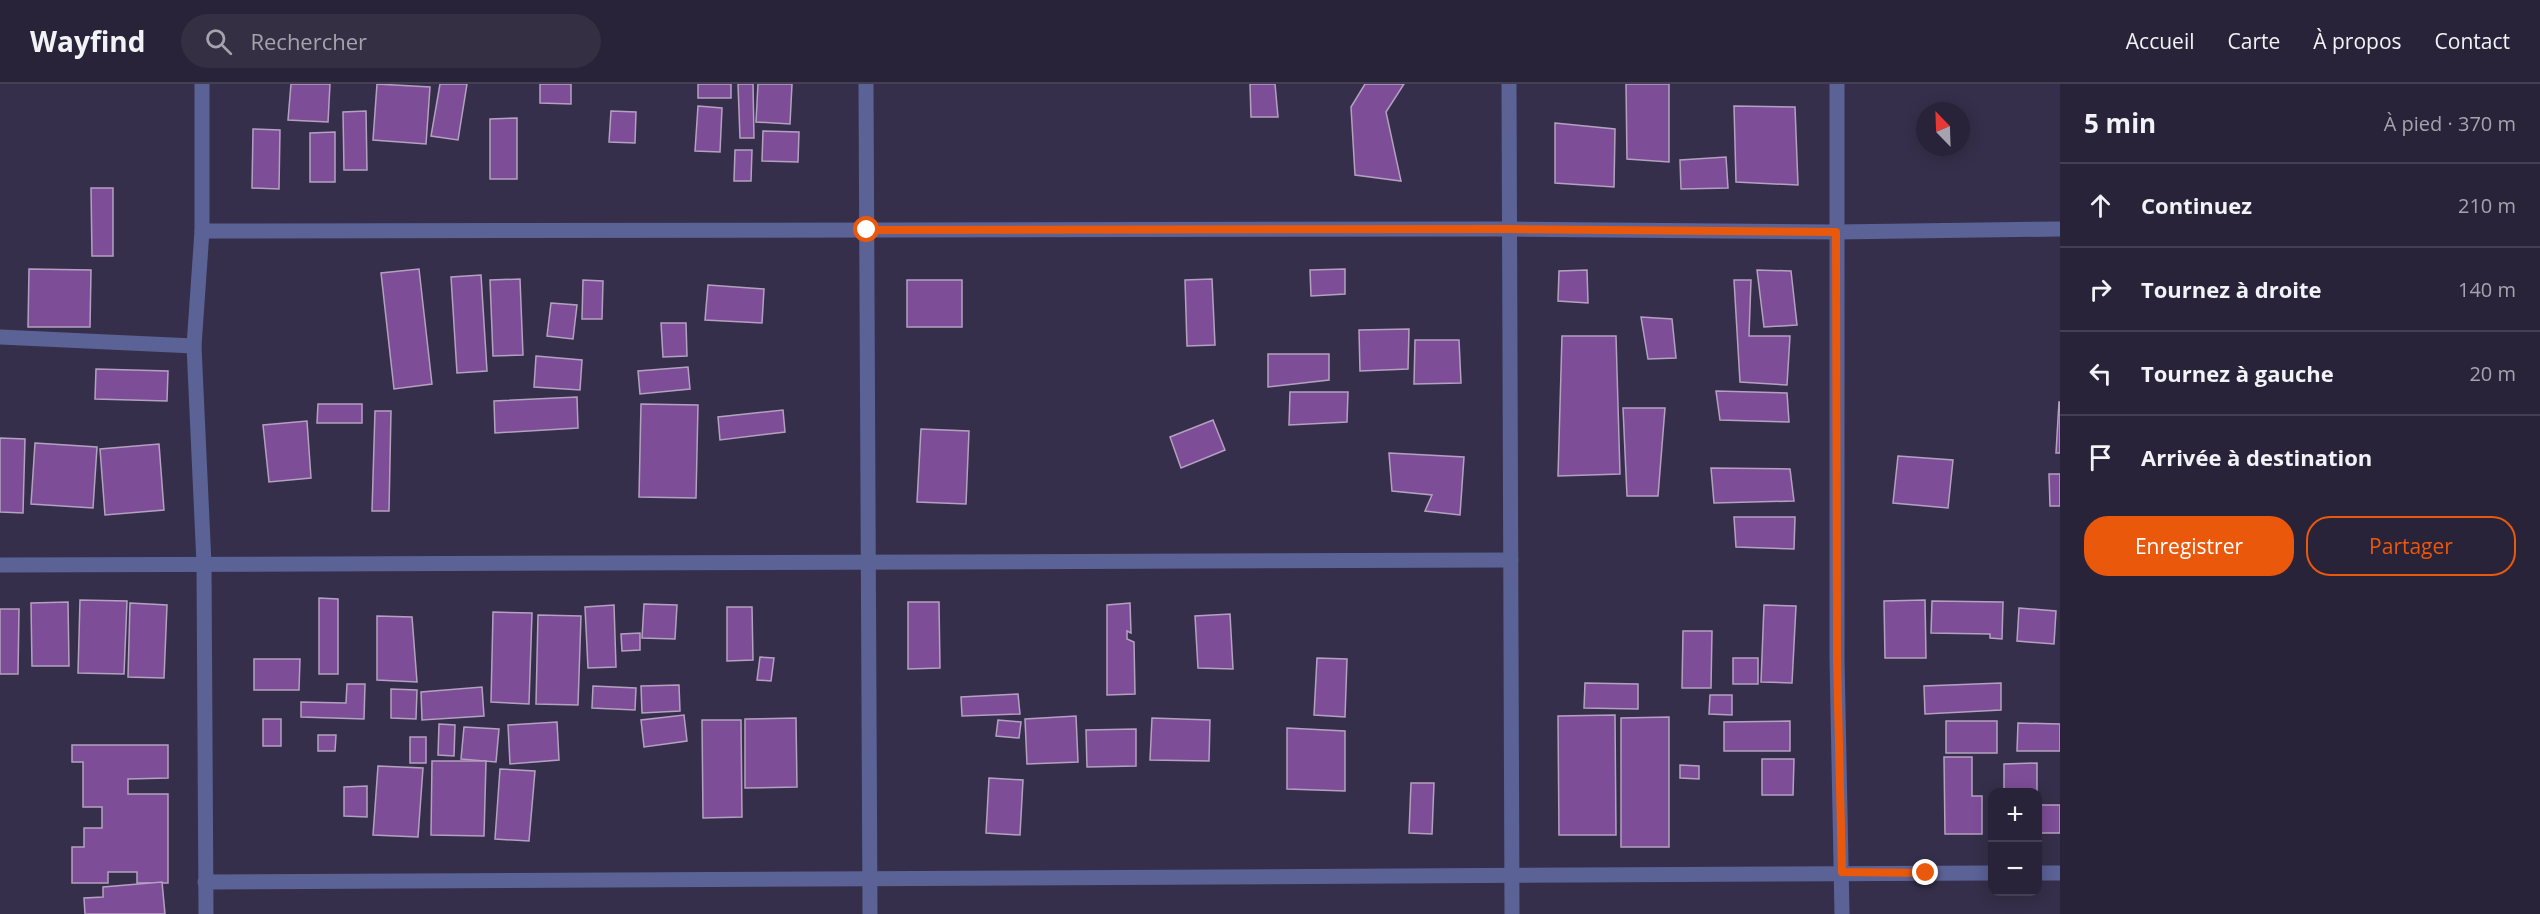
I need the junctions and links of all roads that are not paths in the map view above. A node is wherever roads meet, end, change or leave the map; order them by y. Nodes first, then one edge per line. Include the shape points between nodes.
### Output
1 (202, 84) edge
2 (866, 84) edge
3 (1509, 84) edge
4 (1838, 84) edge
5 (1510, 229) junction
6 (2060, 229) edge
7 (867, 230) junction
8 (202, 231) junction
9 (1836, 232) junction
10 (0, 337) edge
11 (194, 346) junction
12 (1511, 560) junction
13 (868, 562) junction
14 (204, 564) junction
15 (0, 565) edge
16 (1842, 872) junction
17 (1988, 873) edge
18 (2042, 873) edge
19 (2060, 873) edge
20 (1513, 876) junction
21 (870, 879) junction
22 (205, 882) junction
23 (206, 914) edge
24 (870, 914) edge
25 (1512, 914) edge
26 (1842, 914) edge

1 - 8 street
2 - 7 street
3 - 5 street
4 - 9 street
5 - 7 street
5 - 9 street
5 - 12 street
6 - 9 street
7 - 8 street
7 - 13 street
8 - 11 street
9 - 16 street
10 - 11 street
11 - 14 street
12 - 13 street
12 - 20 street
13 - 14 street
13 - 21 street
14 - 15 street
14 - 22 street
16 - 17 street
16 - 20 street
16 - 26 street
18 - 19 street
20 - 21 street
20 - 25 street
21 - 22 street
21 - 24 street
22 - 23 street

